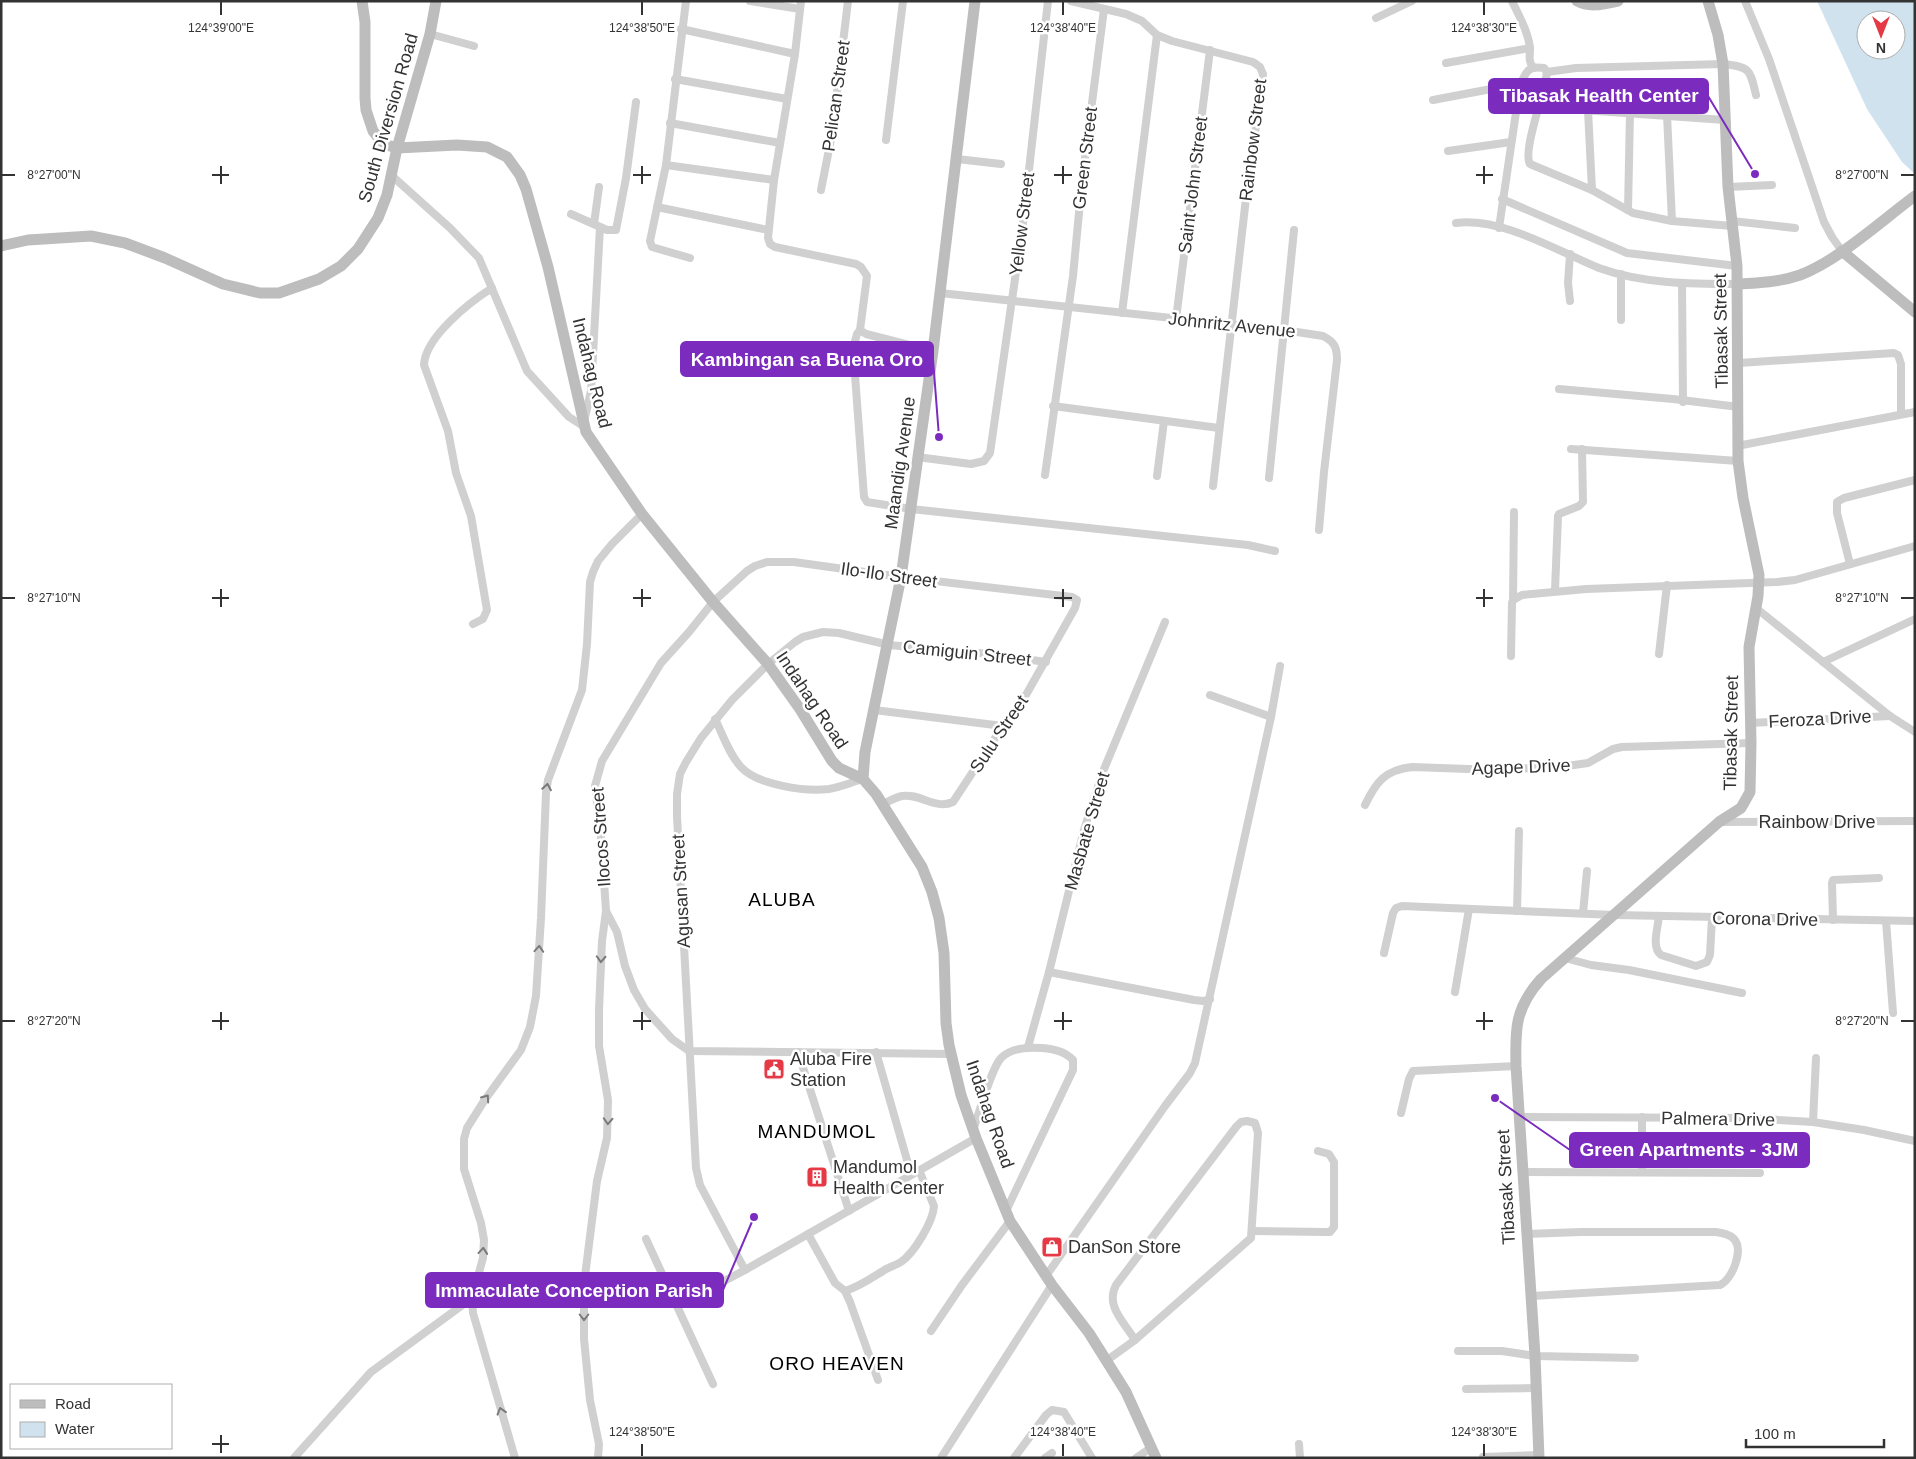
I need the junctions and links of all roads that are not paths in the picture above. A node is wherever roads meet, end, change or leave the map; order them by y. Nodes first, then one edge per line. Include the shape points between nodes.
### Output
1 (362, 1) edge
2 (436, 1) edge
3 (686, 1) edge
4 (750, 1) edge
5 (848, 1) edge
6 (903, 1) edge
7 (975, 1) edge
8 (1048, 1) edge
9 (1071, 1) edge
10 (1412, 1) edge
11 (1512, 1) edge
12 (1577, 1) edge
13 (1618, 1) edge
14 (1708, 1) edge
15 (1745, 1) edge
16 (801, 5) edge
17 (1104, 9) junction
18 (1376, 18) dead end
19 (681, 29) junction
20 (430, 34) junction
21 (1157, 35) junction
22 (474, 46) dead end
23 (1530, 48) junction
24 (1210, 50) junction
25 (795, 54) junction
26 (1446, 63) dead end
27 (1723, 64) junction
28 (1533, 67) junction
29 (1547, 72) junction
30 (676, 79) junction
31 (1520, 85) junction
32 (1756, 96) dead end
33 (787, 99) junction
34 (1433, 100) dead end
35 (636, 102) dead end
36 (1540, 107) junction
37 (1588, 110) junction
38 (1630, 112) junction
39 (1667, 115) junction
40 (1725, 120) junction
41 (670, 123) junction
42 (886, 140) dead end
43 (1511, 142) junction
44 (780, 143) junction
45 (397, 148) junction
46 (1448, 151) dead end
47 (956, 159) junction
48 (1001, 164) dead end
49 (666, 165) junction
50 (391, 175) junction
51 (774, 180) junction
52 (1772, 186) dead end
53 (599, 187) dead end
54 (1728, 187) junction
55 (821, 190) dead end
56 (1592, 190) junction
57 (1915, 196) edge
58 (1502, 199) junction
59 (657, 207) junction
60 (1628, 210) junction
61 (571, 214) dead end
62 (1672, 220) junction
63 (1456, 223) dead end
64 (1732, 224) junction
65 (597, 226) junction
66 (1499, 228) junction
67 (1795, 228) dead end
68 (768, 230) junction
69 (1294, 230) dead end
70 (1, 246) edge
71 (1842, 251) junction
72 (1570, 254) junction
73 (690, 258) dead end
74 (1737, 266) junction
75 (1622, 274) junction
76 (1682, 283) junction
77 (1738, 284) junction
78 (492, 288) junction
79 (940, 293) junction
80 (1012, 300) junction
81 (1570, 301) dead end
82 (1068, 307) junction
83 (1915, 312) edge
84 (1122, 313) junction
85 (1176, 319) junction
86 (1621, 320) dead end
87 (1230, 325) junction
88 (860, 330) junction
89 (1284, 330) junction
90 (933, 351) junction
91 (1739, 363) junction
92 (1559, 389) dead end
93 (1683, 402) junction
94 (1053, 406) junction
95 (1739, 407) junction
96 (1915, 412) edge
97 (1900, 414) junction
98 (1164, 421) junction
99 (584, 426) junction
100 (1219, 428) junction
101 (1738, 446) junction
102 (1571, 449) dead end
103 (1582, 450) junction
104 (917, 457) junction
105 (1738, 462) junction
106 (1045, 475) dead end
107 (1157, 476) dead end
108 (1269, 478) dead end
109 (1915, 480) edge
110 (1213, 486) dead end
111 (911, 509) junction
112 (1514, 512) dead end
113 (642, 514) junction
114 (1319, 530) dead end
115 (1915, 546) edge
116 (1275, 551) dead end
117 (1850, 564) junction
118 (901, 577) junction
119 (1759, 584) junction
120 (1667, 586) junction
121 (1555, 590) junction
122 (1077, 600) joint
123 (1513, 600) junction
124 (713, 602) junction
125 (1756, 608) junction
126 (1915, 619) edge
127 (1165, 622) dead end
128 (473, 624) dead end
129 (889, 644) junction
130 (1659, 654) dead end
131 (1511, 656) dead end
132 (1046, 662) junction
133 (1823, 662) junction
134 (768, 664) junction
135 (1280, 666) dead end
136 (1210, 695) dead end
137 (874, 710) junction
138 (1890, 716) junction
139 (1271, 717) junction
140 (715, 720) junction
141 (1750, 723) junction
142 (1003, 726) junction
143 (1915, 732) edge
144 (1751, 743) junction
145 (863, 779) junction
146 (883, 804) junction
147 (1365, 805) dead end
148 (1915, 821) edge
149 (1718, 822) junction
150 (1519, 831) dead end
151 (1587, 871) dead end
152 (1879, 878) dead end
153 (1469, 909) junction
154 (606, 911) junction
155 (1518, 911) junction
156 (1583, 913) junction
157 (1615, 915) junction
158 (1659, 916) junction
159 (1712, 918) junction
160 (1834, 920) junction
161 (1886, 921) junction
162 (1915, 921) edge
163 (1384, 953) dead end
164 (1565, 958) junction
165 (1049, 972) junction
166 (1455, 992) dead end
167 (1742, 994) dead end
168 (1210, 998) junction
169 (1893, 1014) dead end
170 (1028, 1047) junction
171 (689, 1051) junction
172 (798, 1052) junction
173 (876, 1052) junction
174 (951, 1054) junction
175 (1816, 1058) dead end
176 (1516, 1066) junction
177 (1401, 1113) dead end
178 (1520, 1117) junction
179 (1642, 1118) junction
180 (1813, 1122) junction
181 (975, 1134) junction
182 (1915, 1141) edge
183 (1318, 1150) dead end
184 (919, 1170) junction
185 (1523, 1172) junction
186 (1642, 1172) junction
187 (1760, 1173) dead end
188 (911, 1174) junction
189 (849, 1211) junction
190 (1008, 1216) junction
191 (1253, 1231) junction
192 (808, 1234) junction
193 (1526, 1234) junction
194 (646, 1239) dead end
195 (745, 1270) junction
196 (1049, 1280) junction
197 (845, 1291) junction
198 (1532, 1296) junction
199 (472, 1298) junction
200 (677, 1306) junction
201 (931, 1331) dead end
202 (1136, 1340) junction
203 (1458, 1351) dead end
204 (1535, 1356) junction
205 (1635, 1358) dead end
206 (1106, 1361) junction
207 (878, 1380) dead end
208 (713, 1384) dead end
209 (1536, 1388) junction
210 (1466, 1389) dead end
211 (1299, 1444) dead end
212 (1154, 1452) edge
213 (1052, 1453) dead end
214 (1539, 1456) edge
215 (1483, 1457) edge
216 (294, 1458) edge
217 (515, 1458) edge
218 (598, 1458) edge
219 (941, 1458) edge
220 (1014, 1458) edge
221 (1045, 1458) edge
222 (1092, 1458) edge
223 (1136, 1458) edge
224 (1300, 1458) edge

1 - 45 street via 366,110 377,137
2 - 20 street, South Diversion Road
3 - 19 street
4 - 16 street
5 - 55 street, Pelican Street via 832,134
6 - 42 street
7 - 47 street, Maandig Avenue
8 - 80 street, Yellow Street
9 - 17 street, Rainbow Street
10 - 18 street
11 - 23 street
12 - 13 street via 1596,6
14 - 27 street, Tibasak Street
15 - 71 street via 1769,59 1824,222
16 - 25 street
17 - 21 street, Rainbow Street via 1142,21
17 - 82 street, Green Street
19 - 25 street
19 - 30 street
20 - 22 street
20 - 45 street, South Diversion Road
21 - 24 street, Rainbow Street
21 - 84 street
23 - 26 street
23 - 28 street via 1529,61
24 - 85 street, Saint John Street
24 - 87 street, Rainbow Street via 1252,62 1260,67 1263,74
25 - 33 street
27 - 29 street via 1576,68
27 - 32 street via 1747,69
27 - 40 street, Tibasak Street
28 - 29 street via 1544,68
28 - 31 street via 1526,72
29 - 36 street
30 - 33 street
30 - 41 street
31 - 34 street
31 - 43 street
33 - 44 street
35 - 65 street via 617,229 610,231
36 - 37 street
36 - 56 street via 1528,150 1530,164
37 - 38 street
37 - 56 street
38 - 39 street
38 - 60 street
39 - 40 street
39 - 62 street
40 - 54 street, Tibasak Street
41 - 44 street
41 - 49 street
43 - 46 street
43 - 58 street
44 - 51 street
45 - 50 street, South Diversion Road
45 - 99 street, Indahag Road via 487,147 507,157 513,164 526,188 548,267
47 - 48 street
47 - 79 street, Maandig Avenue
49 - 51 street
49 - 59 street
50 - 70 street, South Diversion Road via 378,218 358,249 341,266 319,279 279,293 260,293 223,284 126,243 91,236 28,240
50 - 78 street via 473,252
51 - 68 street
52 - 54 street
53 - 65 street
54 - 64 street, Tibasak Street
56 - 60 street
57 - 71 street
58 - 66 street
58 - 74 street via 1627,253
59 - 68 street
59 - 73 street via 651,244
60 - 62 street
61 - 65 street
62 - 64 street
63 - 66 street via 1473,222
64 - 67 street
64 - 74 street, Tibasak Street
65 - 99 street via 591,391
66 - 72 street
68 - 88 street via 770,244 775,247 856,264 864,270 867,276
69 - 89 street
71 - 77 street via 1798,276
71 - 83 street
72 - 75 street
72 - 81 street
74 - 77 street, Tibasak Street
75 - 76 street
75 - 86 street
76 - 77 street
76 - 93 street
77 - 91 street, Tibasak Street
78 - 99 street via 527,371 569,417
78 - 128 street via 461,310 424,357 448,431 456,473 475,536 487,610 483,619
79 - 80 street, Johnritz Avenue
79 - 90 street, Maandig Avenue
80 - 82 street, Johnritz Avenue
80 - 104 street, Yellow Street via 988,458 979,463
82 - 84 street, Johnritz Avenue
82 - 94 street, Green Street
84 - 85 street, Johnritz Avenue
85 - 87 street, Johnritz Avenue
87 - 89 street, Johnritz Avenue
87 - 100 street
88 - 90 street
88 - 111 street via 853,348 864,496 870,503
89 - 108 street
89 - 114 street, Johnritz Avenue via 1323,336 1337,350
90 - 104 street, Maandig Avenue
91 - 95 street, Tibasak Street
91 - 97 street via 1894,353 1901,364
92 - 93 street
93 - 95 street
94 - 98 street
94 - 106 street, Green Street
95 - 101 street, Tibasak Street
96 - 97 street
97 - 101 street
98 - 100 street
98 - 107 street
99 - 113 street, Indahag Road
100 - 110 street
101 - 105 street, Tibasak Street
102 - 103 street
103 - 105 street
103 - 121 street via 1584,499 1579,506 1558,516
104 - 111 street, Maandig Avenue
105 - 119 street, Tibasak Street
109 - 117 street via 1837,502
111 - 116 street via 1248,545
111 - 118 street, Maandig Avenue
112 - 123 street
113 - 124 street, Indahag Road
199 -> 113 street via 483,1258 484,1240 464,1169 466,1128 521,1050 530,1027 536,996 542,918 546,793 582,690 590,582 598,561
115 - 117 street
117 - 119 street via 1795,580
118 - 122 street, Ilo-Ilo Street
118 - 124 street, Ilo-Ilo Street via 794,562 767,562 747,571
118 - 129 street, Maandig Avenue
119 - 120 street
119 - 125 street, Tibasak Street
120 - 121 street
120 - 130 street
121 - 123 street via 1522,595
122 - 132 street, Sulu Street
123 - 131 street
124 - 134 street, Indahag Road
124 - 154 street, Ilocos Street via 661,663 597,774 595,786 602,836
125 - 133 street
125 - 141 street, Tibasak Street via 1749,647
126 - 133 street
127 - 165 street, Masbate Street via 1102,774 1082,838
129 - 132 street, Camiguin Street
129 - 134 street, Agusan Street via 839,633 813,633 794,642
129 - 137 street, Maandig Avenue
132 - 142 street, Sulu Street via 1018,709
133 - 138 street
134 - 140 street, Agusan Street
134 - 145 street, Indahag Road via 832,761 839,768
135 - 139 street
136 - 139 street
137 - 142 street
137 - 145 street, Maandig Avenue
138 - 141 street, Feroza Drive
138 - 143 street
139 - 168 street
140 - 145 street via 741,768 760,779 793,787 828,789
140 - 171 street, Agusan Street via 686,762 680,774 677,794
141 - 144 street, Tibasak Street
142 - 146 street, Sulu Street via 953,802 938,804 902,796
144 - 147 street, Agape Drive via 1622,747 1588,763 1536,769 1406,767 1382,778
144 - 149 street, Tibasak Street via 1748,799 1741,808
145 - 146 street, Indahag Road
146 - 174 street, Indahag Road via 922,867 932,892 944,953 946,1023
148 - 149 street, Rainbow Drive
149 - 157 street, Tibasak Street
150 - 155 street
151 - 156 street
152 - 160 street via 1833,880
153 - 155 street, Corona Drive
153 - 163 street, Corona Drive via 1396,908
153 - 166 street
154 - 171 street, Ilocos Street via 617,932 624,966 634,990 658,1025
154 -> 218 street via 599,1046 608,1106 607,1138 597,1181 584,1284 584,1339 590,1400 599,1444
155 - 156 street, Corona Drive
156 - 157 street, Corona Drive
157 - 158 street, Corona Drive
157 - 164 street, Tibasak Street
158 - 159 street, Corona Drive
158 - 159 street via 1655,946 1658,952 1696,966 1707,962 1710,955
159 - 160 street, Corona Drive
160 - 161 street, Corona Drive
161 - 162 street, Corona Drive
161 - 169 street
164 - 167 street
164 - 176 street, Tibasak Street via 1532,989 1522,1005 1516,1028
165 - 168 street via 1194,1000
165 - 170 street, Masbate Street
168 - 196 street via 1199,1053 1190,1074 1159,1114
170 - 181 street via 1009,1053 1000,1060
170 - 190 street via 1060,1051 1068,1054 1074,1064
171 - 172 street
171 - 195 street, Agusan Street via 700,1185
172 - 173 street
172 - 189 street
173 - 174 street
173 - 188 street
174 - 181 street, Indahag Road
175 - 180 street
176 - 177 street via 1413,1071
176 - 178 street, Tibasak Street
178 - 179 street, Palmera Drive
178 - 185 street, Tibasak Street
179 - 180 street, Palmera Drive
179 - 186 street
180 - 182 street, Palmera Drive
181 - 184 street
181 - 190 street, Indahag Road
183 - 191 street via 1329,1154 1334,1162 1332,1230
184 - 188 street
184 - 197 street via 934,1206 924,1234 901,1262
185 - 186 street
185 - 193 street, Tibasak Street
186 - 187 street
188 - 189 street
189 - 192 street
190 - 196 street, Indahag Road
190 - 201 street
191 - 202 street via 1252,1238 1243,1247
191 - 202 street via 1258,1134 1255,1123 1247,1121 1236,1127 1116,1285 1111,1296 1113,1306
192 - 195 street
192 - 197 street via 835,1284
193 - 198 street, Tibasak Street
193 - 198 street via 1716,1232 1729,1235 1736,1242 1733,1270 1726,1282 1711,1286
194 - 200 street
195 - 200 street
196 - 206 street, Indahag Road
196 - 219 street
197 - 207 street
198 - 204 street, Tibasak Street
199 - 216 street via 371,1372
217 -> 199 street via 478,1331
200 - 208 street
202 - 206 street
203 - 204 street via 1502,1351
204 - 205 street
204 - 209 street, Tibasak Street
206 - 212 street, Indahag Road via 1126,1392
209 - 210 street
209 - 214 street, Tibasak Street
211 - 224 street
212 - 223 street
213 - 221 street
214 - 215 street
220 - 222 street via 1052,1410 1064,1412

